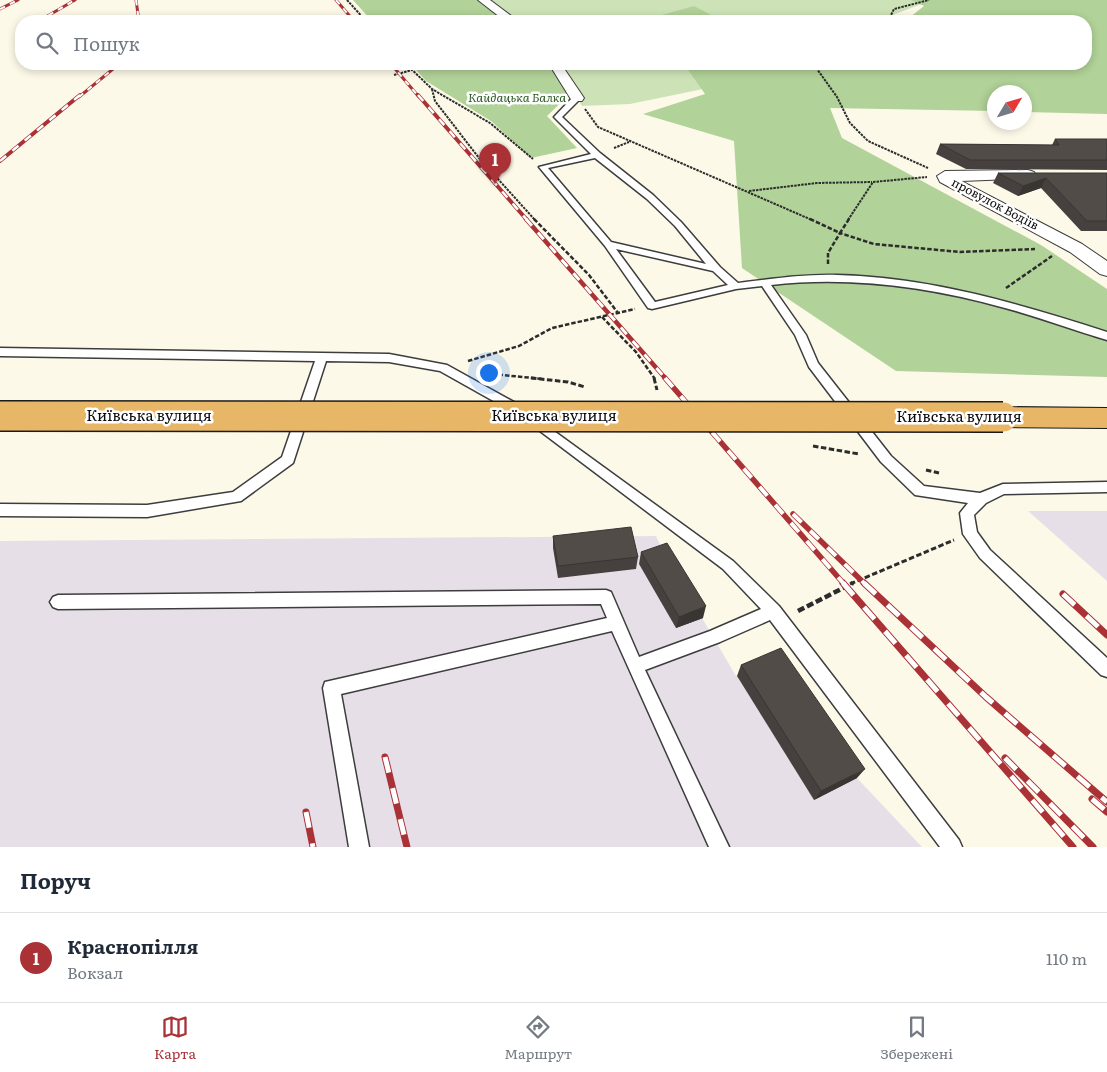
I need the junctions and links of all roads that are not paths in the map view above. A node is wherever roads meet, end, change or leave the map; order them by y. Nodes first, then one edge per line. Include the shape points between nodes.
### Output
1 (483, 0) edge
2 (504, 15) edge
3 (559, 70) edge
4 (577, 98) joint
5 (597, 156) junction
6 (1049, 175) edge
7 (608, 244) junction
8 (1107, 247) edge
9 (1076, 248) junction
10 (716, 269) junction
11 (1107, 270) edge
12 (765, 283) junction
13 (736, 286) junction
14 (1107, 336) edge
15 (0, 352) edge
16 (322, 356) junction
17 (0, 416) edge
18 (1107, 418) edge
19 (1107, 487) edge
20 (981, 499) junction
21 (0, 510) edge
22 (58, 602) dead end
23 (776, 615) junction
24 (616, 623) junction
25 (635, 666) junction
26 (1107, 669) edge
27 (359, 847) edge
28 (718, 847) edge
29 (952, 847) edge

1 - 2 street
3 - 4 street
4 - 5 lane via 558,117
5 - 7 lane via 543,167
5 - 10 lane via 650,197
6 - 9 street, провулок Водіїв via 945,176
7 - 10 lane
7 - 13 lane via 652,306
8 - 9 street
9 - 11 street, провулок Водіїв
10 - 13 lane
12 - 13 lane
12 - 14 lane via 828,278 918,286 989,301
12 - 20 lane via 800,335 813,364 886,460 920,490
15 - 16 lane
16 - 21 lane via 288,460 236,497 147,511
16 - 23 lane via 389,358 443,368 524,413 728,565
17 - 18 highway, Київська вулиця, bridge
19 - 20 lane via 1002,489
20 - 26 lane via 967,513 970,534 985,554
22 - 24 lane via 606,597
23 - 25 lane
23 - 29 lane
24 - 25 lane
24 - 27 lane via 331,688
25 - 28 lane

